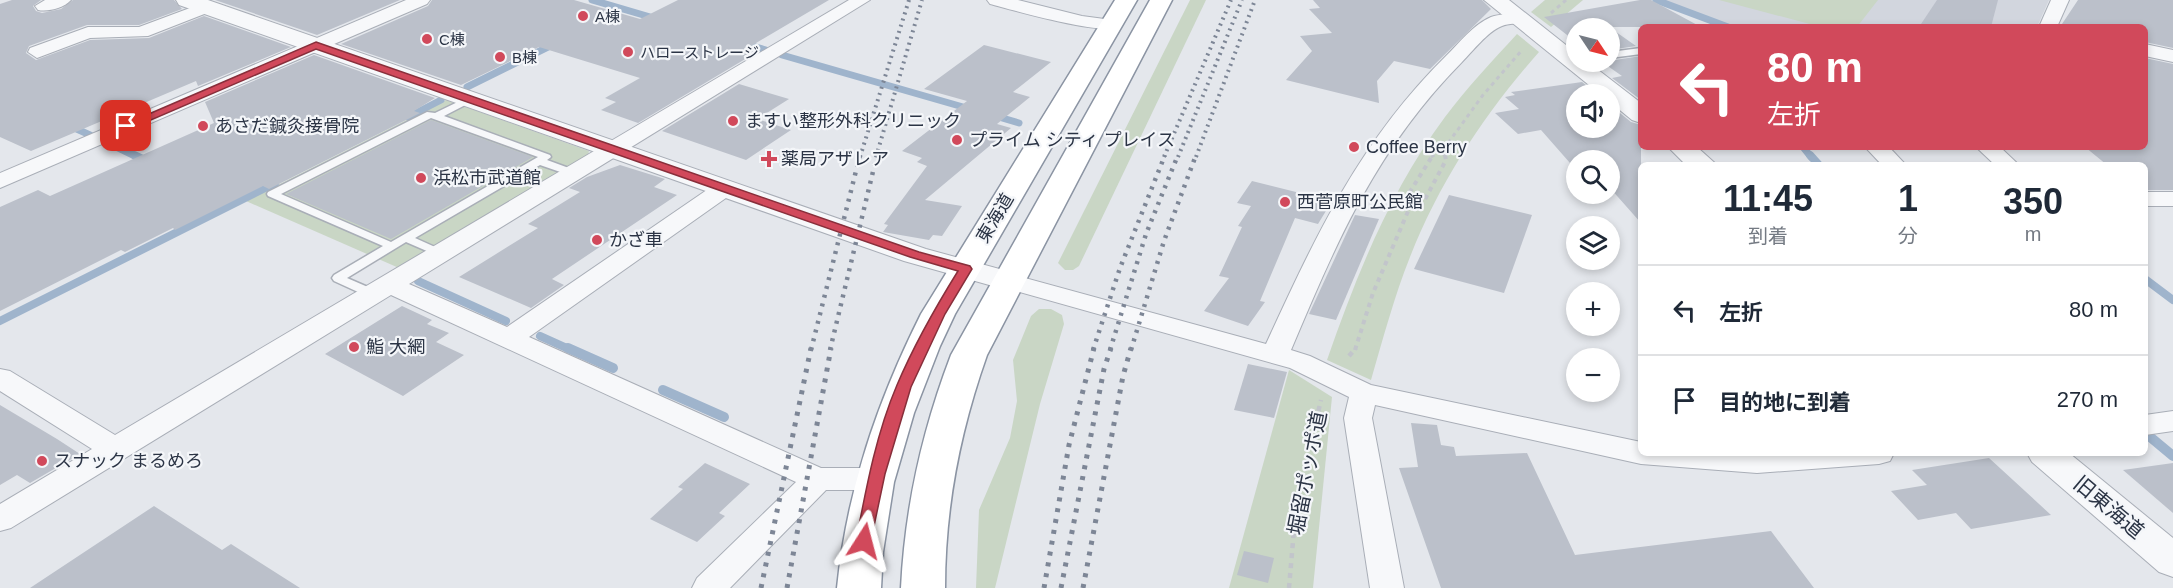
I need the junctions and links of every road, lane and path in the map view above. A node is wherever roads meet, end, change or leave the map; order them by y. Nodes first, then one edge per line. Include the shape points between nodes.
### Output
1 (62, 0) edge
2 (421, 0) edge
3 (861, 0) edge
4 (996, 0) edge
5 (1126, 0) edge
6 (1161, 0) edge
7 (1496, 0) edge
8 (2060, 0) edge
9 (201, 3) edge
10 (44, 6) dead end
11 (1518, 18) junction
12 (1112, 24) junction
13 (2050, 24) edge
14 (316, 45) junction
15 (1524, 48) dead end
16 (1638, 51) edge
17 (2148, 51) edge
18 (37, 52) dead end
19 (1566, 54) edge
20 (1620, 54) edge
21 (2173, 56) edge
22 (1589, 72) edge
23 (470, 99) junction
24 (1638, 113) edge
25 (436, 116) junction
26 (613, 149) junction
27 (1443, 150) junction
28 (1685, 150) edge
29 (1879, 150) edge
30 (1990, 150) edge
31 (539, 161) junction
32 (1699, 162) edge
33 (1892, 162) edge
34 (2004, 162) edge
35 (573, 173) junction
36 (0, 181) edge
37 (725, 188) junction
38 (2148, 199) edge
39 (2173, 199) edge
40 (1409, 209) junction
41 (406, 238) junction
42 (392, 246) junction
43 (440, 253) junction
44 (965, 269) junction
45 (1007, 281) junction
46 (381, 289) junction
47 (508, 339) junction
48 (1275, 355) junction
49 (1348, 358) dead end
50 (0, 378) edge
51 (1364, 393) junction
52 (1324, 394) dead end
53 (2173, 421) edge
54 (2148, 425) edge
55 (115, 449) junction
56 (1638, 452) edge
57 (1680, 456) edge
58 (1838, 456) edge
59 (2049, 456) edge
60 (818, 479) junction
61 (875, 480) junction
62 (0, 519) edge
63 (2173, 561) edge
64 (709, 588) edge
65 (859, 588) edge
66 (923, 588) edge
67 (1289, 588) edge
68 (1387, 588) edge

1 - 10 street
2 - 14 street
3 - 26 street
4 - 12 street via 1082,21
5 - 12 highway, 東海道
6 - 45 highway
7 - 11 street
8 - 13 street
9 - 14 street
9 - 18 street via 141,32 88,33
11 - 19 street
11 - 48 street via 1496,21 1477,36 1432,81 1389,135 1327,237
12 - 44 highway, 東海道
14 - 23 street
14 - 36 street
15 - 27 path
16 - 20 lane
17 - 21 street
22 - 24 street
23 - 25 lane
23 - 26 street
25 - 31 lane via 546,157
25 - 42 lane via 430,114 272,194
26 - 35 street
26 - 37 street
27 - 40 path via 1431,156 1406,198
27 - 40 path via 1446,160 1423,203
28 - 32 street
29 - 33 street
30 - 34 street
31 - 35 lane
31 - 41 lane
35 - 43 street
37 - 44 street
37 - 47 street
38 - 39 street
40 - 49 path via 1373,293 1355,350
41 - 42 lane
41 - 43 lane
42 - 46 lane via 338,278
43 - 46 street
44 - 45 street
44 - 61 highway, 東海道 via 938,314 904,387
45 - 48 street
45 - 66 highway via 969,355 943,432 927,522
46 - 47 street
46 - 55 street
47 - 60 street
48 - 51 street via 1300,362
50 - 55 street
51 - 56 street
51 - 68 street via 1358,418
52 - 67 path, 堀留ポッポ道 via 1296,506
53 - 54 street
55 - 62 street
57 - 58 street via 1757,462
59 - 63 street, 旧東海道
60 - 61 street
60 - 64 street
61 - 65 highway, 東海道

